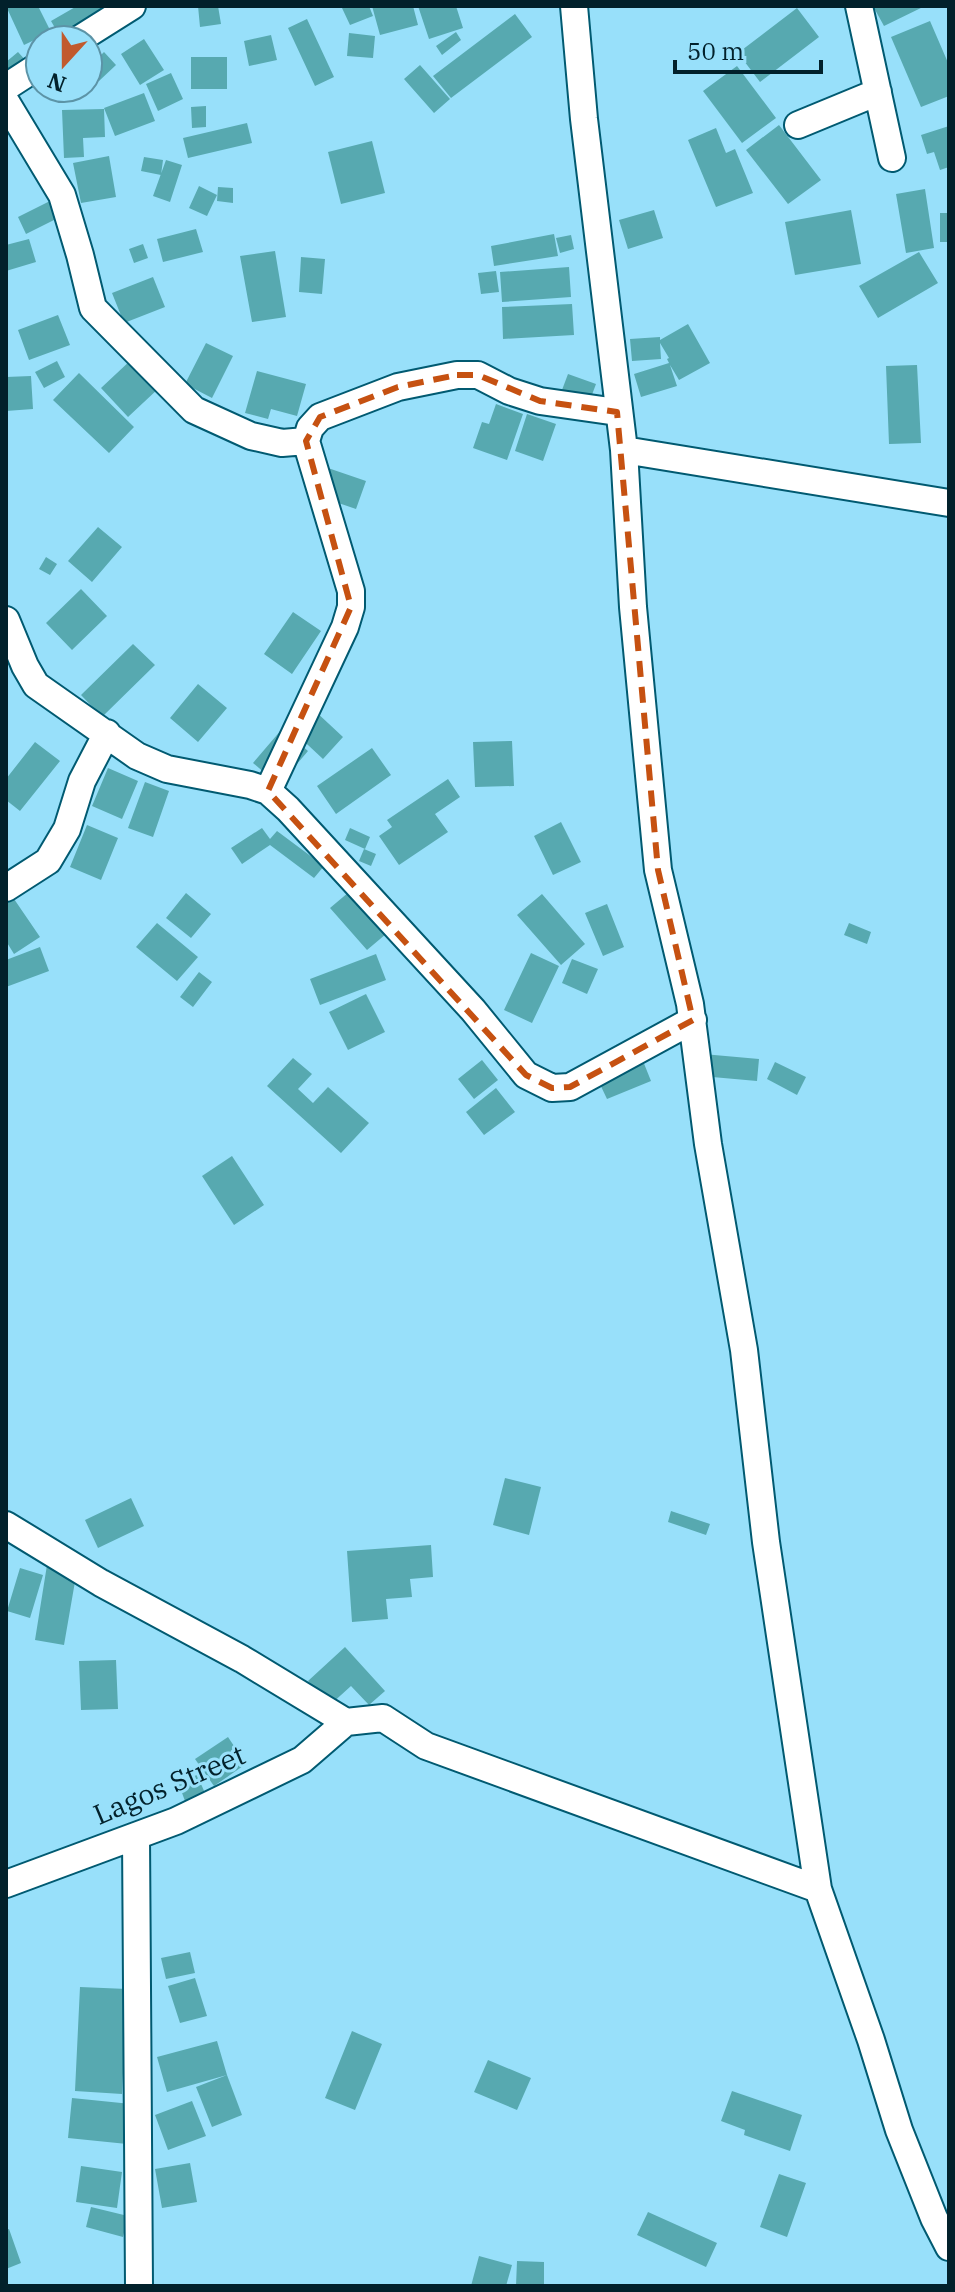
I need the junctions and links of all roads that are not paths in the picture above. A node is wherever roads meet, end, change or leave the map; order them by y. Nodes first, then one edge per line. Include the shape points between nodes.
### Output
1 (132, 6) edge
2 (574, 6) edge
3 (859, 6) edge
4 (103, 24) edge
5 (24, 75) edge
6 (6, 87) edge
7 (878, 92) junction
8 (6, 102) edge
9 (798, 125) dead end
10 (892, 158) dead end
11 (617, 412) junction
12 (306, 441) junction
13 (624, 450) junction
14 (949, 503) edge
15 (6, 620) edge
16 (107, 733) junction
17 (268, 791) junction
18 (6, 888) edge
19 (693, 1020) junction
20 (6, 1525) edge
21 (346, 1722) junction
22 (136, 1836) junction
23 (6, 1884) edge
24 (818, 1889) junction
25 (949, 2247) edge
26 (139, 2286) edge

1 - 4 street
2 - 11 street
3 - 7 street
5 - 6 street
7 - 9 street
7 - 10 street
8 - 12 street via 62,195 93,308 194,410 251,436 282,443
11 - 12 street via 540,401 478,375 457,375 398,387 320,417
11 - 13 street
12 - 17 street via 351,591 351,607
13 - 14 street
13 - 19 street via 658,870
15 - 16 street via 36,685
16 - 17 street via 137,756 167,769
16 - 18 street via 48,861
17 - 19 street via 473,1010 526,1075 552,1088 570,1087
19 - 24 street
20 - 21 street
21 - 22 street, Lagos Street via 302,1760
21 - 24 street via 383,1718 426,1746
22 - 23 street, Lagos Street
22 - 26 street
24 - 25 street via 899,2130

